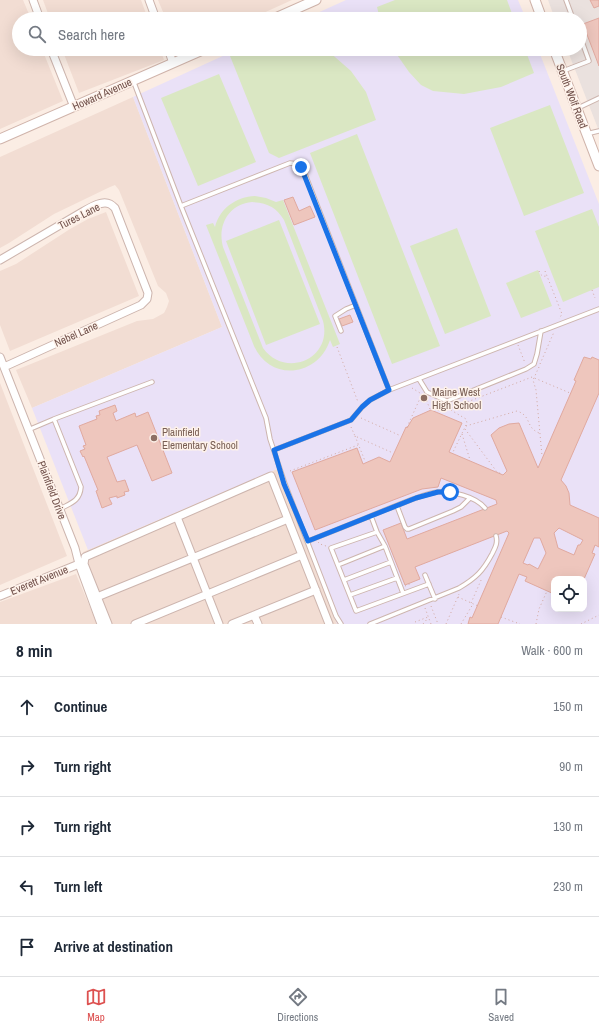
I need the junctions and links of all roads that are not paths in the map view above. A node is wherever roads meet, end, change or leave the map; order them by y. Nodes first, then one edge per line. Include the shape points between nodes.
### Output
1 (33, 0) edge
2 (149, 0) edge
3 (316, 0) edge
4 (535, 0) edge
5 (566, 0) edge
6 (37, 12) edge
7 (153, 12) edge
8 (289, 12) edge
9 (539, 12) edge
10 (570, 12) edge
11 (587, 55) edge
12 (54, 56) edge
13 (170, 56) edge
14 (189, 56) edge
15 (557, 56) edge
16 (173, 63) junction
17 (562, 71) junction
18 (133, 80) junction
19 (599, 98) edge
20 (74, 107) junction
21 (577, 108) junction
22 (599, 131) edge
23 (586, 134) junction
24 (0, 139) edge
25 (599, 166) edge
26 (181, 206) junction
27 (0, 260) edge
28 (147, 299) joint
29 (356, 304) junction
30 (599, 309) edge
31 (542, 331) junction
32 (341, 332) dead end
33 (0, 357) edge
34 (4, 367) junction
35 (419, 379) junction
36 (152, 382) dead end
37 (389, 390) junction
38 (54, 419) junction
39 (28, 430) junction
40 (274, 450) junction
41 (470, 498) junction
42 (397, 506) junction
43 (485, 508) dead end
44 (60, 509) junction
45 (371, 516) junction
46 (177, 517) junction
47 (288, 519) junction
48 (377, 532) junction
49 (496, 536) dead end
50 (308, 541) junction
51 (385, 546) junction
52 (302, 555) junction
53 (193, 558) junction
54 (391, 562) junction
55 (78, 564) junction
56 (338, 565) junction
57 (425, 575) dead end
58 (397, 578) junction
59 (344, 580) junction
60 (429, 584) junction
61 (316, 590) junction
62 (403, 593) junction
63 (207, 594) junction
64 (350, 595) junction
65 (0, 596) edge
66 (97, 597) junction
67 (435, 599) junction
68 (254, 615) junction
69 (102, 624) edge
70 (108, 624) edge
71 (135, 624) edge
72 (219, 624) edge
73 (232, 624) edge
74 (258, 624) edge
75 (329, 624) edge
76 (341, 624) edge
77 (370, 624) edge

1 - 6 street
2 - 7 street
3 - 8 street
4 - 9 street
5 - 10 lane
11 - 17 lane via 589,61
12 - 20 street
13 - 16 street
14 - 16 street, Howard Avenue
15 - 17 street, South Wolf Road
16 - 18 street, Howard Avenue
17 - 21 street, South Wolf Road
18 - 20 street, Howard Avenue
18 - 26 lane
19 - 21 lane
20 - 24 street, Howard Avenue
21 - 23 street, South Wolf Road
22 - 23 lane
23 - 25 street, South Wolf Road
26 - 29 lane via 287,164 297,164 303,169
26 - 40 lane via 266,418
27 - 28 street, Tures Lane via 84,211 103,203 110,204 115,208 148,293
28 - 34 street, Nebel Lane via 141,305
29 - 32 lane via 335,316
29 - 37 lane
30 - 31 lane
31 - 35 lane
31 - 35 lane via 534,364 447,401 427,392
33 - 34 street, Plainfield Drive
34 - 39 street, Plainfield Drive
35 - 37 lane
36 - 38 lane
37 - 40 lane via 362,407 351,420
38 - 39 lane
38 - 44 lane via 81,487 76,500
39 - 44 street, Plainfield Drive
40 - 50 lane via 284,484
41 - 42 lane via 457,493 438,492
41 - 42 lane via 453,511 409,529 406,529
41 - 43 lane
42 - 45 lane
44 - 55 street, Plainfield Drive via 75,548
45 - 48 lane
45 - 50 lane
46 - 47 street via 271,476
46 - 53 street
46 - 66 street via 85,557 84,564
47 - 52 street
47 - 53 street
48 - 51 lane
48 - 56 lane via 331,548
49 - 67 lane via 496,544 480,573 467,584
50 - 76 lane
51 - 54 lane
51 - 56 lane
52 - 61 street
52 - 63 street
53 - 63 street
53 - 66 street
54 - 58 lane
54 - 59 lane
55 - 65 street, Everett Avenue
55 - 69 street, Plainfield Drive
56 - 59 lane
57 - 60 lane
58 - 62 lane
58 - 64 lane
59 - 64 lane
60 - 62 lane
60 - 67 lane
61 - 68 street
61 - 75 street
62 - 64 lane via 356,610
63 - 71 street
63 - 72 street
66 - 70 street
67 - 77 lane
68 - 73 street
68 - 74 street

